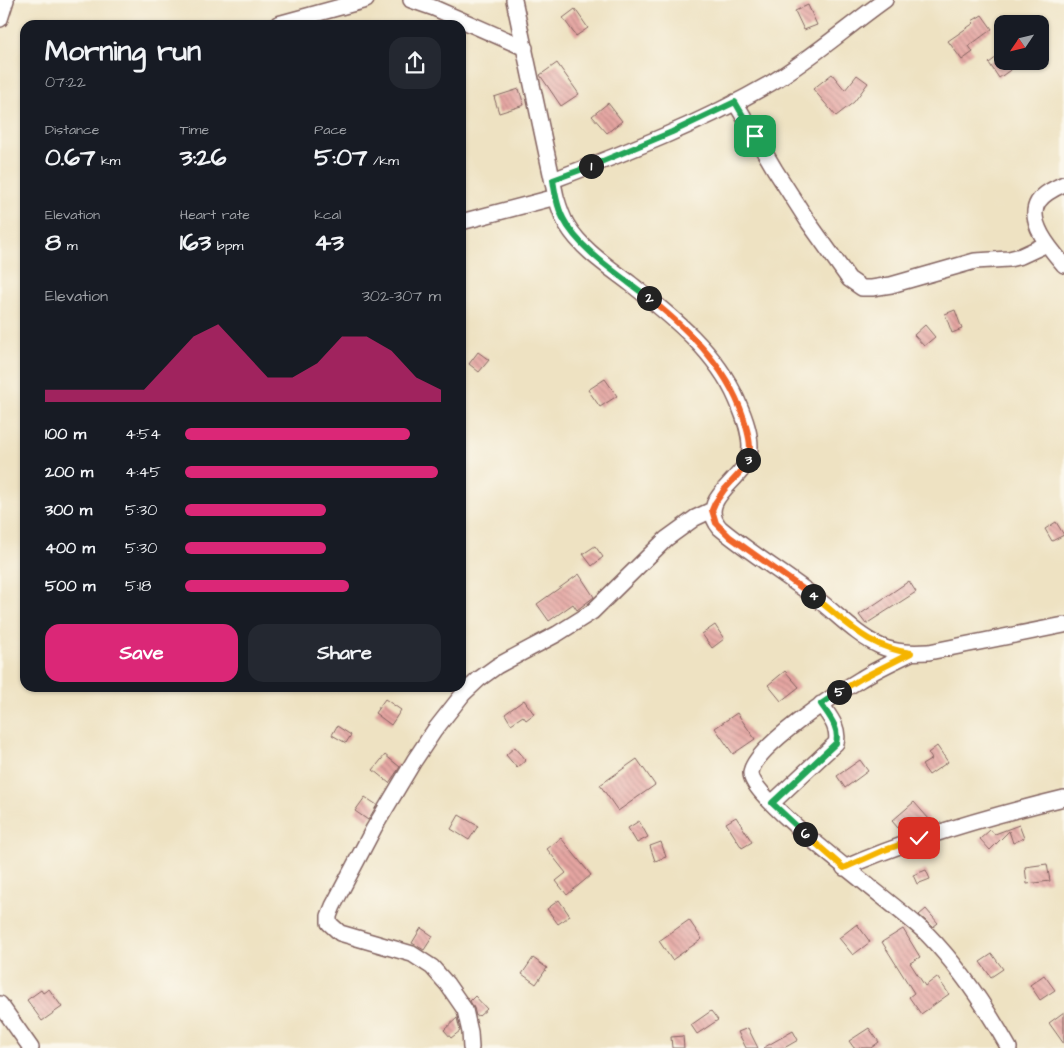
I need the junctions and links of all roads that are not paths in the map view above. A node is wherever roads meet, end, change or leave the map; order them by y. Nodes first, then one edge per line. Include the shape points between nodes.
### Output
1 (6, 0) edge
2 (366, 0) edge
3 (411, 0) edge
4 (514, 0) edge
5 (885, 0) edge
6 (0, 19) edge
7 (293, 20) edge
8 (461, 20) edge
9 (466, 22) edge
10 (525, 48) junction
11 (735, 102) junction
12 (553, 180) junction
13 (1064, 184) edge
14 (556, 197) junction
15 (466, 221) edge
16 (1047, 244) junction
17 (1064, 265) edge
18 (712, 510) junction
19 (1064, 626) edge
20 (911, 653) junction
21 (466, 691) edge
22 (465, 692) edge
23 (821, 704) junction
24 (1064, 798) edge
25 (772, 803) junction
26 (844, 868) junction
27 (0, 1004) edge
28 (30, 1048) edge
29 (471, 1048) edge
30 (1009, 1048) edge

1 - 6 street
2 - 7 street
3 - 8 street
4 - 10 street
5 - 11 street via 785,74
9 - 10 street
10 - 12 street
11 - 12 street
11 - 16 street via 814,230 849,279 862,288 890,285 975,261 1020,256
12 - 14 street
13 - 16 street via 1043,196 1036,209 1039,229
14 - 15 street
14 - 18 street via 568,228 695,339 726,379 736,399 749,437 750,454 744,468 719,496
16 - 17 street
18 - 20 street via 720,528 867,639 895,651
18 - 21 street via 666,538 592,612 497,666
19 - 20 street
20 - 23 street
22 - 29 street via 414,761 366,843 333,906 329,923 340,933 412,954 432,967 465,1010
23 - 25 street via 837,730 836,743
23 - 25 street via 777,739 753,766 751,773 755,784
24 - 26 street via 919,838
25 - 26 street
26 - 30 street via 932,940 973,989
27 - 28 street

